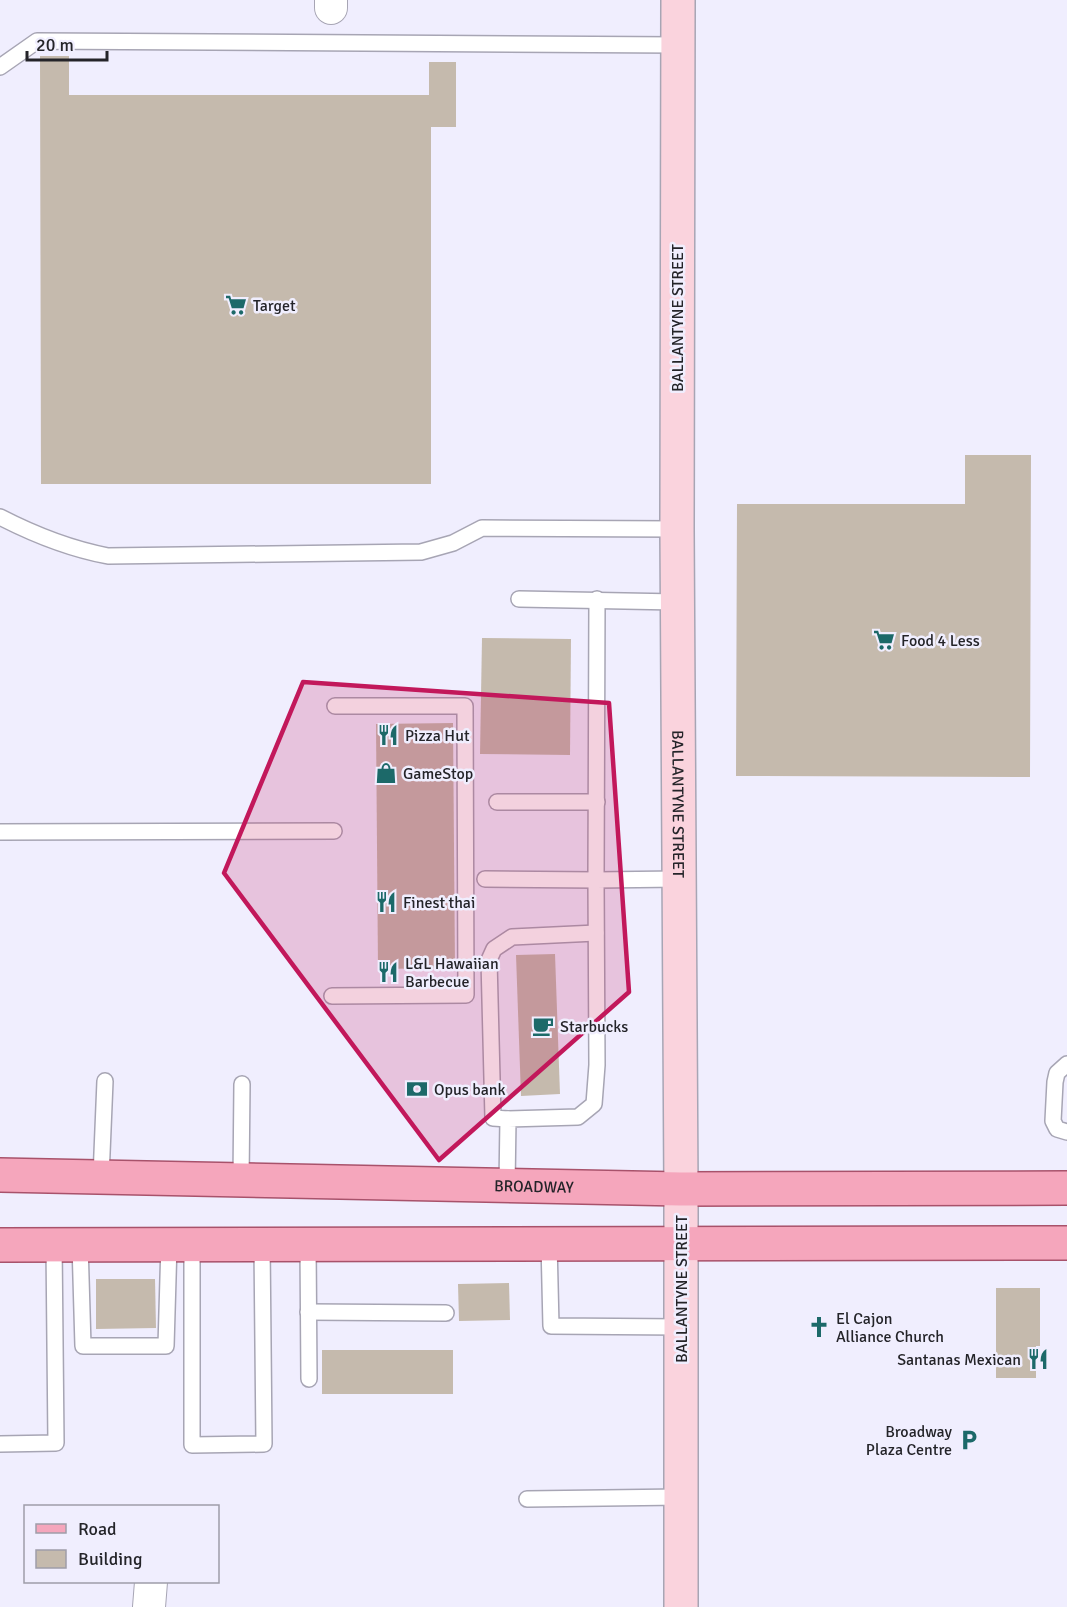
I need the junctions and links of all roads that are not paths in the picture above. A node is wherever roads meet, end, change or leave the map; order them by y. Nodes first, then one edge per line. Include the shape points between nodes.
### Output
1 (678, 0) edge
2 (678, 45) junction
3 (0, 67) edge
4 (0, 517) edge
5 (676, 529) junction
6 (519, 599) dead end
7 (597, 599) junction
8 (677, 602) junction
9 (335, 706) dead end
10 (497, 802) dead end
11 (597, 802) junction
12 (334, 831) dead end
13 (0, 832) edge
14 (485, 879) dead end
15 (679, 879) junction
16 (596, 880) junction
17 (596, 933) junction
18 (332, 996) dead end
19 (1067, 1064) edge
20 (105, 1081) dead end
21 (242, 1084) dead end
22 (508, 1119) junction
23 (1067, 1132) edge
24 (0, 1175) edge
25 (101, 1177) junction
26 (241, 1180) junction
27 (507, 1185) junction
28 (1067, 1188) edge
29 (681, 1189) junction
30 (549, 1243) junction
31 (681, 1243) junction
32 (1067, 1243) edge
33 (67, 1244) junction
34 (180, 1244) junction
35 (262, 1244) junction
36 (308, 1244) junction
37 (0, 1245) edge
38 (308, 1312) junction
39 (446, 1313) dead end
40 (681, 1327) junction
41 (309, 1379) dead end
42 (0, 1444) edge
43 (681, 1497) junction
44 (527, 1499) dead end
45 (151, 1583) edge
46 (149, 1607) edge
47 (681, 1607) edge

1 - 2 main road, BALLANTYNE STREET
2 - 3 lane via 37,41
2 - 5 main road, BALLANTYNE STREET
4 - 5 lane via 83,552 108,556 420,552 453,543 482,528
5 - 8 main road, BALLANTYNE STREET
6 - 7 lane
7 - 8 lane
7 - 11 lane
8 - 15 main road, BALLANTYNE STREET
9 - 18 lane via 465,706 466,995
10 - 11 lane
11 - 16 lane
12 - 13 lane
14 - 16 lane
15 - 16 lane
15 - 29 main road, BALLANTYNE STREET
16 - 17 lane
17 - 22 lane via 594,1104 578,1117
17 - 22 lane via 512,937 494,949 489,960 493,1118
19 - 23 lane via 1057,1073 1053,1121 1057,1129
20 - 25 lane
21 - 26 lane
22 - 27 lane
24 - 25 main road, BROADWAY
25 - 26 main road, BROADWAY
26 - 27 main road, BROADWAY
27 - 29 main road, BROADWAY
28 - 29 main road, BROADWAY
29 - 31 main road, BALLANTYNE STREET
30 - 31 main road
30 - 36 main road
30 - 40 lane via 551,1326
31 - 32 main road
31 - 40 main road, BALLANTYNE STREET
33 - 34 main road
33 - 34 lane via 83,1346 166,1347
33 - 37 main road
33 - 42 lane via 56,1443
34 - 35 main road
34 - 35 lane via 192,1445 264,1444
35 - 36 main road
36 - 38 lane
38 - 39 lane
38 - 41 lane
40 - 43 main road, BALLANTYNE STREET
43 - 44 lane
43 - 47 main road, BALLANTYNE STREET
45 - 46 street

